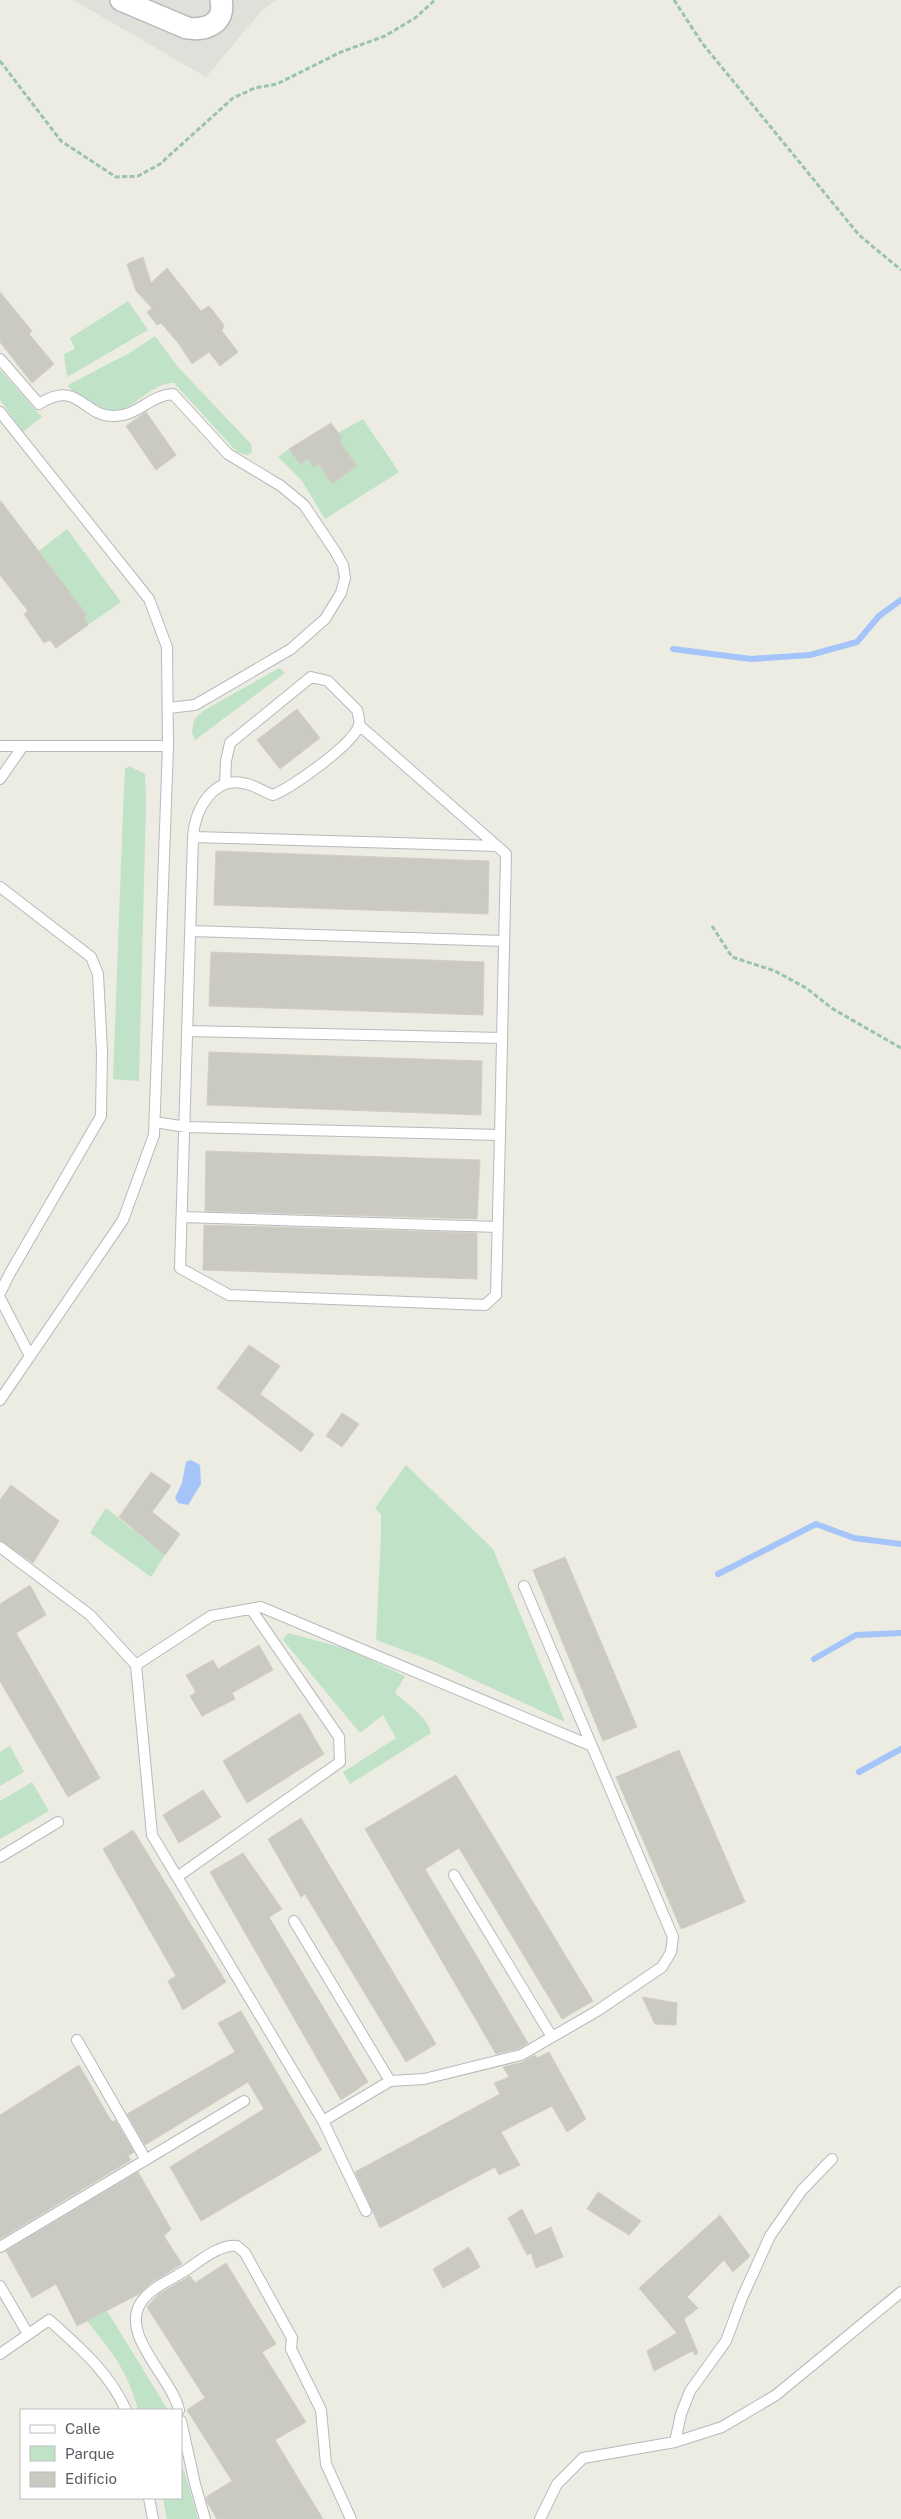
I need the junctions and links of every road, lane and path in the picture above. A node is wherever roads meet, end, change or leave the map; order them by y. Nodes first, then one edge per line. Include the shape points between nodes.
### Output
1 (121, 0) edge
2 (221, 0) edge
3 (435, 0) edge
4 (674, 0) edge
5 (150, 7) edge
6 (0, 61) edge
7 (901, 270) edge
8 (0, 358) edge
9 (0, 412) edge
10 (168, 708) junction
11 (359, 725) junction
12 (0, 746) edge
13 (23, 746) junction
14 (168, 746) junction
15 (0, 779) edge
16 (225, 784) junction
17 (193, 837) junction
18 (497, 846) junction
19 (0, 887) edge
20 (712, 926) dead end
21 (191, 931) junction
22 (504, 941) junction
23 (188, 1031) junction
24 (502, 1038) junction
25 (901, 1048) edge
26 (154, 1122) junction
27 (186, 1127) junction
28 (500, 1135) junction
29 (182, 1218) junction
30 (498, 1226) junction
31 (0, 1293) edge
32 (0, 1298) edge
33 (30, 1356) junction
34 (0, 1400) edge
35 (0, 1547) edge
36 (524, 1586) dead end
37 (251, 1609) junction
38 (136, 1665) junction
39 (592, 1746) junction
40 (58, 1822) dead end
41 (0, 1857) edge
42 (454, 1875) dead end
43 (177, 1877) junction
44 (294, 1920) dead end
45 (552, 2037) junction
46 (77, 2040) dead end
47 (390, 2081) junction
48 (244, 2101) dead end
49 (323, 2121) junction
50 (832, 2159) dead end
51 (146, 2160) junction
52 (366, 2211) dead end
53 (0, 2247) edge
54 (0, 2286) edge
55 (901, 2292) edge
56 (28, 2334) junction
57 (0, 2354) edge
58 (126, 2409) edge
59 (179, 2409) edge
60 (182, 2426) edge
61 (675, 2442) junction
62 (149, 2499) edge
63 (154, 2519) edge
64 (205, 2519) edge
65 (351, 2519) edge
66 (540, 2519) edge

1 - 5 street
2 - 5 street via 222,12 206,29 186,28
3 - 6 path via 415,18 385,36 341,52 277,84 255,88 232,98 160,164 138,176 116,177 61,141
4 - 7 path via 702,43 859,235
8 - 10 lane via 39,404 63,394 112,417 127,415 161,394 174,394 228,454 281,486 304,505 343,565 345,578 337,599 325,618 291,650 195,705
9 - 10 lane via 149,599 167,647
10 - 14 lane
11 - 16 lane via 346,743 280,792 273,795 246,783
11 - 16 lane via 358,710 328,681 311,677 230,743
11 - 18 lane
12 - 13 lane
13 - 14 lane
13 - 15 lane
14 - 26 lane
16 - 17 lane via 204,800 195,819
17 - 18 lane
17 - 21 lane
18 - 22 lane via 506,854
19 - 31 lane via 91,957 98,974 102,1053 101,1116
20 - 25 path via 732,957 775,971
21 - 22 lane
21 - 23 lane
22 - 24 lane
23 - 24 lane
23 - 27 lane
24 - 28 lane
26 - 27 lane
26 - 33 lane via 154,1135 123,1220
27 - 28 lane
27 - 29 lane
28 - 30 lane
29 - 30 lane
29 - 30 lane via 180,1268 229,1295 485,1305 496,1295
32 - 33 lane
33 - 34 lane
35 - 38 lane via 90,1615
36 - 39 lane
37 - 38 lane via 211,1616
37 - 39 lane via 261,1607
37 - 43 lane via 339,1737 340,1762
38 - 43 lane via 152,1835
39 - 45 lane via 673,1937 671,1952 662,1967
40 - 41 lane
42 - 45 lane
43 - 49 lane
44 - 47 lane
45 - 47 lane via 520,2055 424,2079
46 - 51 lane
47 - 49 lane
48 - 51 lane
49 - 52 lane
50 - 61 lane via 802,2190 770,2236 726,2341 690,2391
51 - 53 lane
54 - 56 lane
55 - 61 lane via 776,2395 722,2427
56 - 57 lane
56 - 58 lane via 49,2320 91,2358 117,2391
59 - 65 lane via 161,2372 136,2332 136,2311 143,2299 157,2288 222,2248 237,2246 245,2253 292,2338 291,2349 321,2410 326,2464
60 - 64 lane
61 - 66 lane via 583,2458 557,2484
62 - 63 lane

